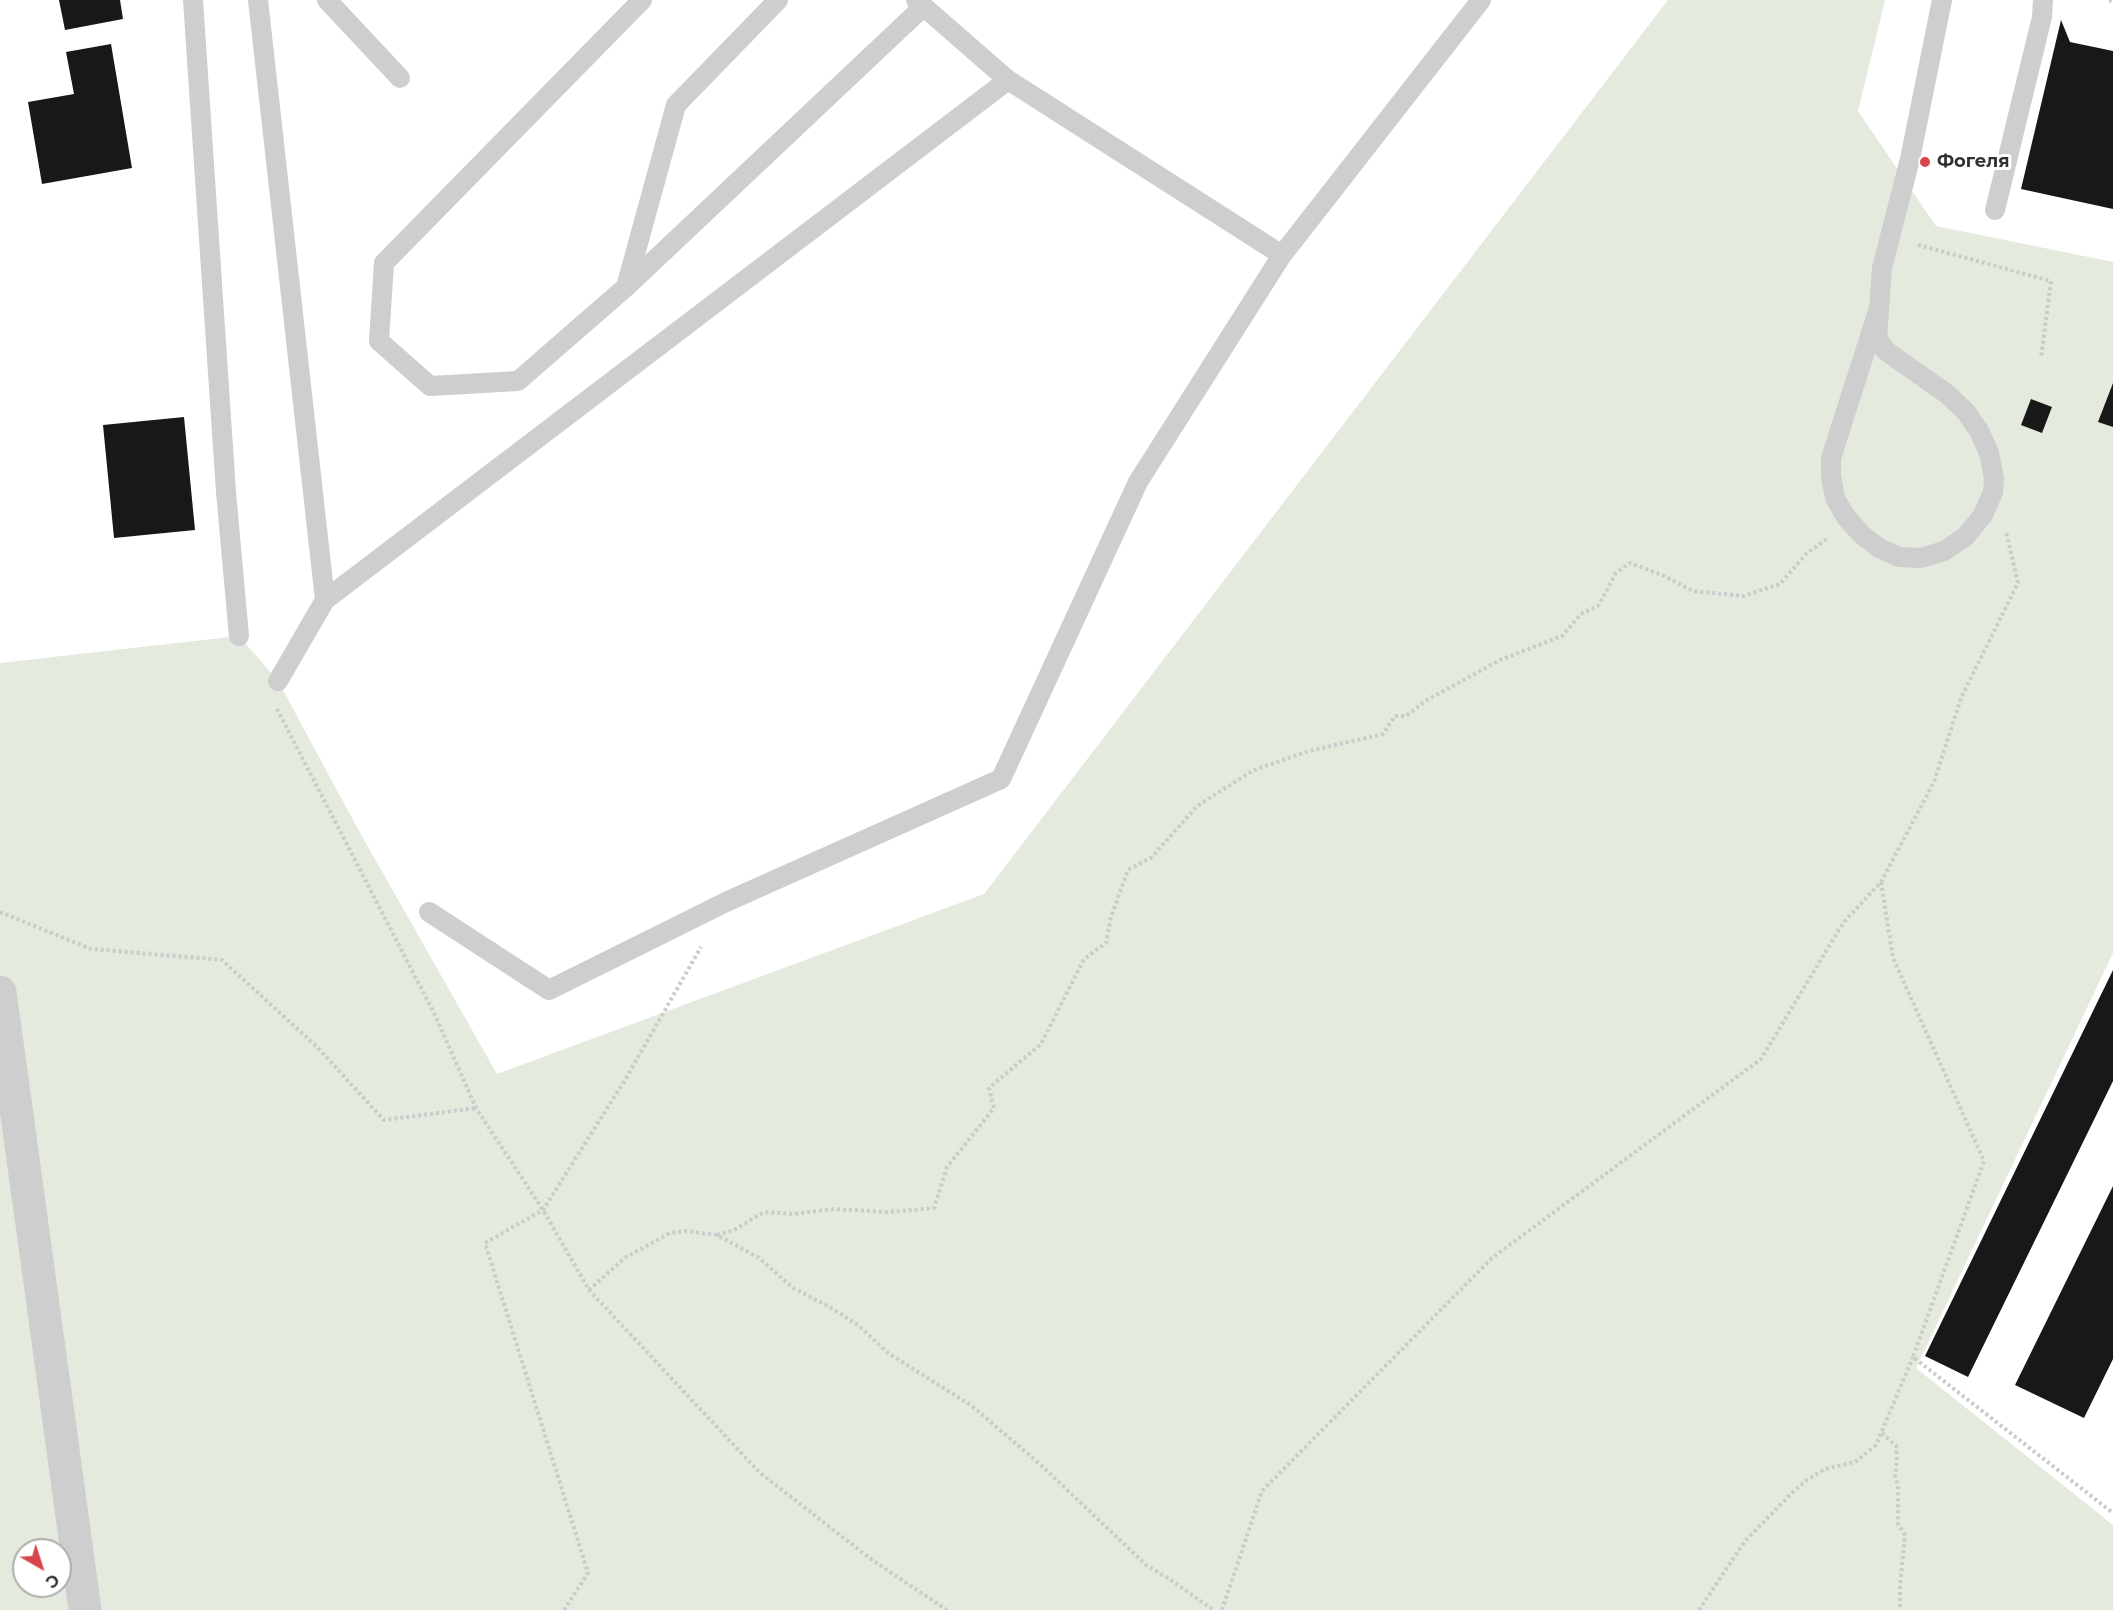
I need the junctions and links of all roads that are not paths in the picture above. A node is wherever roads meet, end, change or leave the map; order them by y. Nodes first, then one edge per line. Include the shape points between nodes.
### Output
1 (193, 0) edge
2 (258, 0) edge
3 (327, 0) edge
4 (642, 0) edge
5 (778, 0) edge
6 (1481, 0) edge
7 (1942, 0) edge
8 (2043, 0) edge
9 (920, 3) edge
10 (400, 78) dead end
11 (1008, 80) junction
12 (1995, 210) dead end
13 (1282, 255) junction
14 (626, 287) junction
15 (1879, 308) junction
16 (325, 600) junction
17 (239, 636) dead end
18 (275, 690) road end
19 (429, 912) dead end
20 (0, 992) edge
21 (85, 1610) edge

1 - 17 lane
2 - 16 lane
3 - 10 lane
4 - 14 lane via 384,263 379,342 430,386 518,381
5 - 14 lane via 676,105
6 - 13 lane
7 - 15 lane via 1910,159 1882,268
8 - 12 lane
9 - 11 lane
9 - 14 lane
11 - 13 lane
11 - 16 lane
13 - 19 lane via 1138,482 1001,779 726,903 549,990
15 - 15 lane via 1831,458 1831,476 1835,498 1862,535 1899,557 1920,558 1944,551 1965,537 1983,515 1993,492 1994,478 1989,453 1966,412 1886,351 1877,338
16 - 18 lane
20 - 21 street

